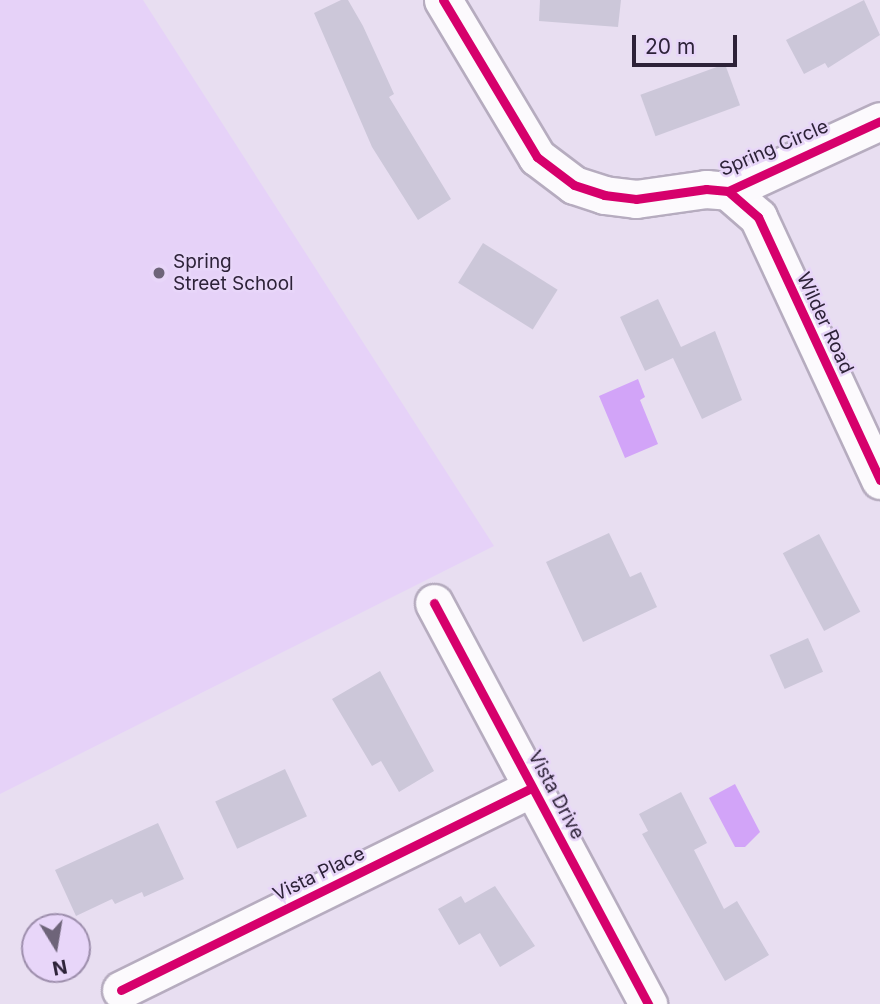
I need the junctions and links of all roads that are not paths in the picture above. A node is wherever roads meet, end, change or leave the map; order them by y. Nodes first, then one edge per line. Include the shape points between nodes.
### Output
1 (443, 0) edge
2 (880, 121) edge
3 (728, 191) junction
4 (880, 480) edge
5 (434, 603) dead end
6 (532, 789) junction
7 (121, 990) dead end
8 (648, 1004) edge

1 - 3 street, Spring Circle via 537,157 574,184 636,199 706,189
2 - 3 street, Spring Circle
3 - 4 street, Wilder Road via 758,217
5 - 6 street, Vista Drive
6 - 7 street, Vista Place
6 - 8 street, Vista Drive

